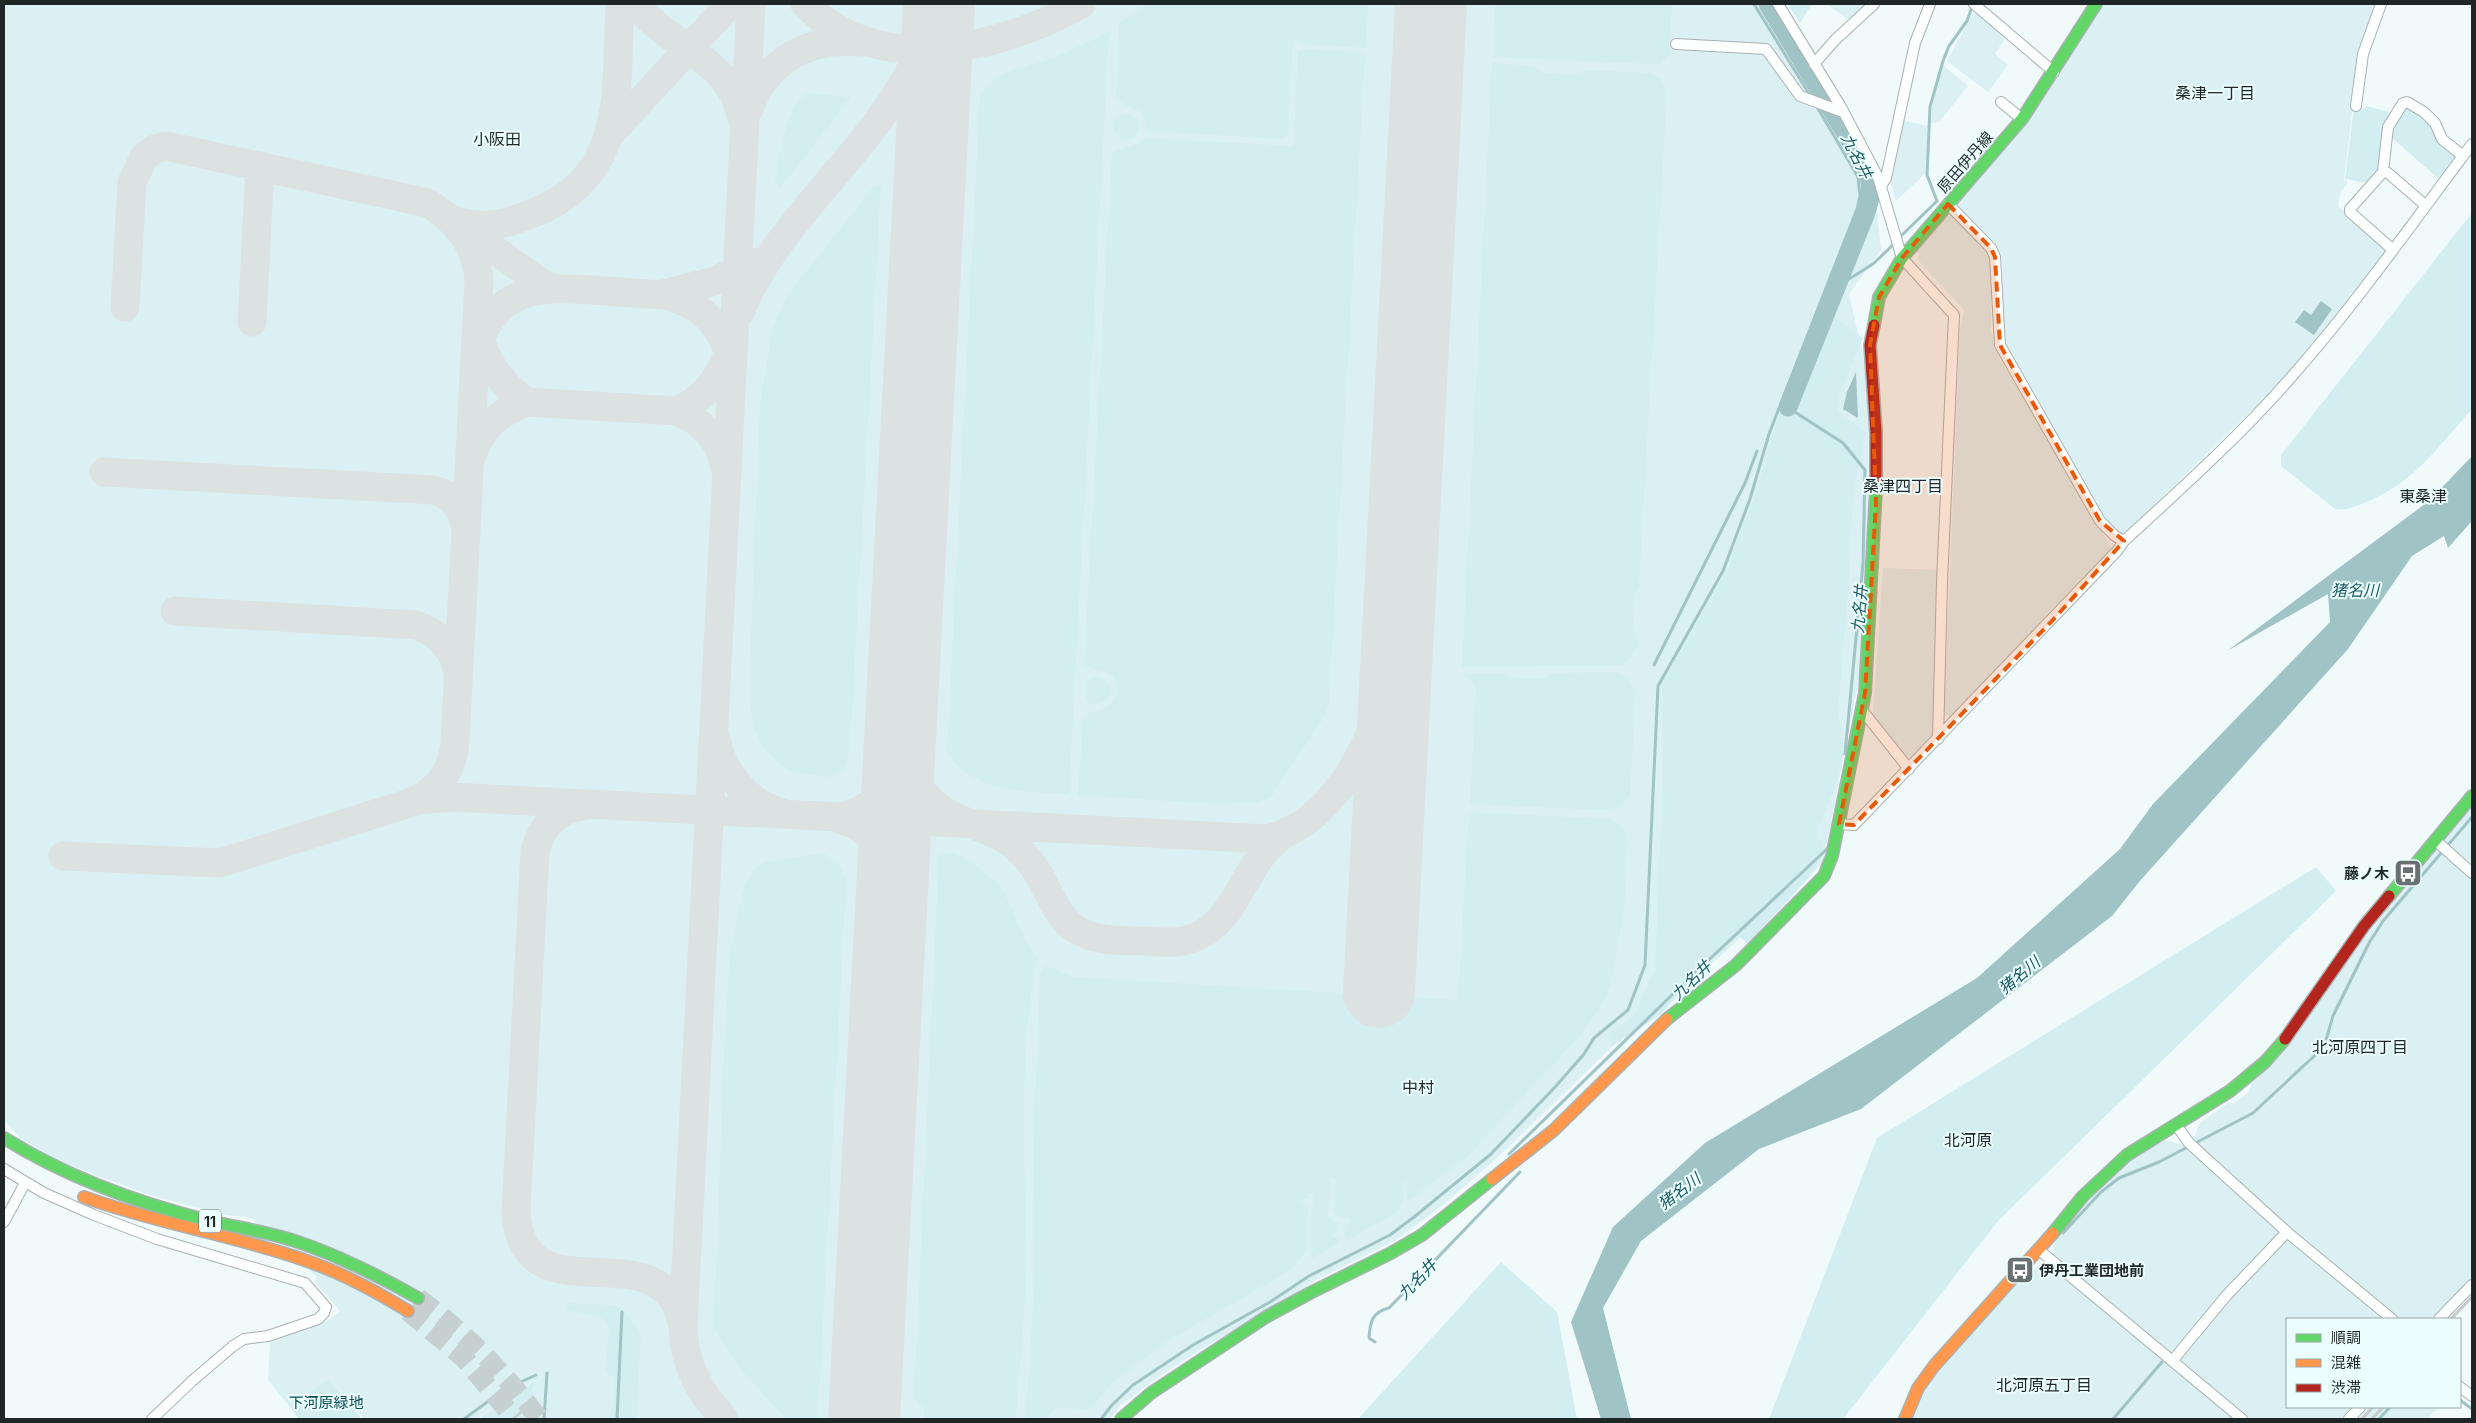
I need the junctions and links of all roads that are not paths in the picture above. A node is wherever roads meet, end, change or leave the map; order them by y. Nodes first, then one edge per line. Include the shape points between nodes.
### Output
1 (1778, 4) edge
2 (1874, 4) edge
3 (1930, 4) edge
4 (1974, 4) edge
5 (2096, 4) edge
6 (2381, 4) edge
7 (1676, 44) dead end
8 (1814, 64) junction
9 (2054, 72) junction
10 (2001, 102) dead end
11 (2356, 106) dead end
12 (1843, 112) junction
13 (2022, 119) junction
14 (2472, 144) edge
15 (2463, 156) junction
16 (2383, 172) junction
17 (1881, 186) junction
18 (1948, 204) junction
19 (2425, 205) junction
20 (2392, 249) junction
21 (1902, 258) junction
22 (2124, 541) junction
23 (1862, 710) junction
24 (1938, 739) junction
25 (1909, 769) junction
26 (2472, 796) edge
27 (1839, 824) junction
28 (2436, 840) junction
29 (2472, 873) edge
30 (2177, 1126) junction
31 (4, 1138) edge
32 (7, 1164) edge
33 (32, 1172) dead end
34 (25, 1183) junction
35 (70, 1191) dead end
36 (4, 1222) edge
37 (2287, 1232) junction
38 (2039, 1250) junction
39 (2472, 1285) edge
40 (418, 1298) tunnel mouth
41 (408, 1312) tunnel mouth
42 (2391, 1318) edge
43 (2440, 1318) edge
44 (2173, 1360) junction
45 (2461, 1387) edge
46 (2472, 1396) edge
47 (2359, 1408) edge
48 (152, 1419) edge
49 (1121, 1419) edge
50 (1905, 1419) edge
51 (2242, 1419) edge
52 (2349, 1419) edge

1 - 8 street
2 - 8 street
3 - 17 street via 1919,28 1886,178
4 - 9 street
5 - 9 main road, 原田伊丹線
6 - 11 street via 2363,54
7 - 12 street via 1766,48 1800,96
8 - 12 street
9 - 13 main road, 原田伊丹線
10 - 13 street
12 - 17 street
13 - 18 main road, 原田伊丹線
14 - 15 street
15 - 16 street via 2442,138 2435,123 2424,112 2407,102 2403,103 2388,127
15 - 19 street
16 - 19 street
16 - 20 street via 2350,212
17 - 21 street
18 - 21 main road, 原田伊丹線
18 - 22 street via 1991,248 1995,258 2000,346 2100,522
19 - 20 street
20 - 22 street via 2294,374 2191,480
21 - 23 main road, 原田伊丹線 via 1879,297 1870,344 1876,432 1876,503 1866,693
21 - 24 street via 1954,315
22 - 24 street
23 - 25 street
23 - 27 main road, 原田伊丹線
24 - 25 street
25 - 27 street via 1854,825
26 - 28 main road
27 - 49 main road, 原田伊丹線 via 1824,876 1736,965 1662,1022 1554,1130 1402,1249 1292,1302 1137,1402
28 - 29 street
28 - 30 main road via 2364,926 2265,1062 2230,1091
30 - 37 street via 2189,1143
30 - 38 main road via 2127,1156 2083,1196
31 - 40 main road, 11 via 61,1172 108,1192 209,1221 280,1236 350,1262
32 - 33 main road
32 - 34 street
34 - 36 street
34 - 48 street via 94,1215 157,1239 305,1283 326,1307 318,1318 268,1336 244,1339 232,1346
35 - 41 main road, 11 via 110,1207 310,1262 377,1292
37 - 42 street
37 - 44 street via 2226,1296
38 - 44 street
38 - 50 main road via 1934,1366 1918,1388
39 - 43 street
44 - 51 street
45 - 46 street
47 - 52 street

